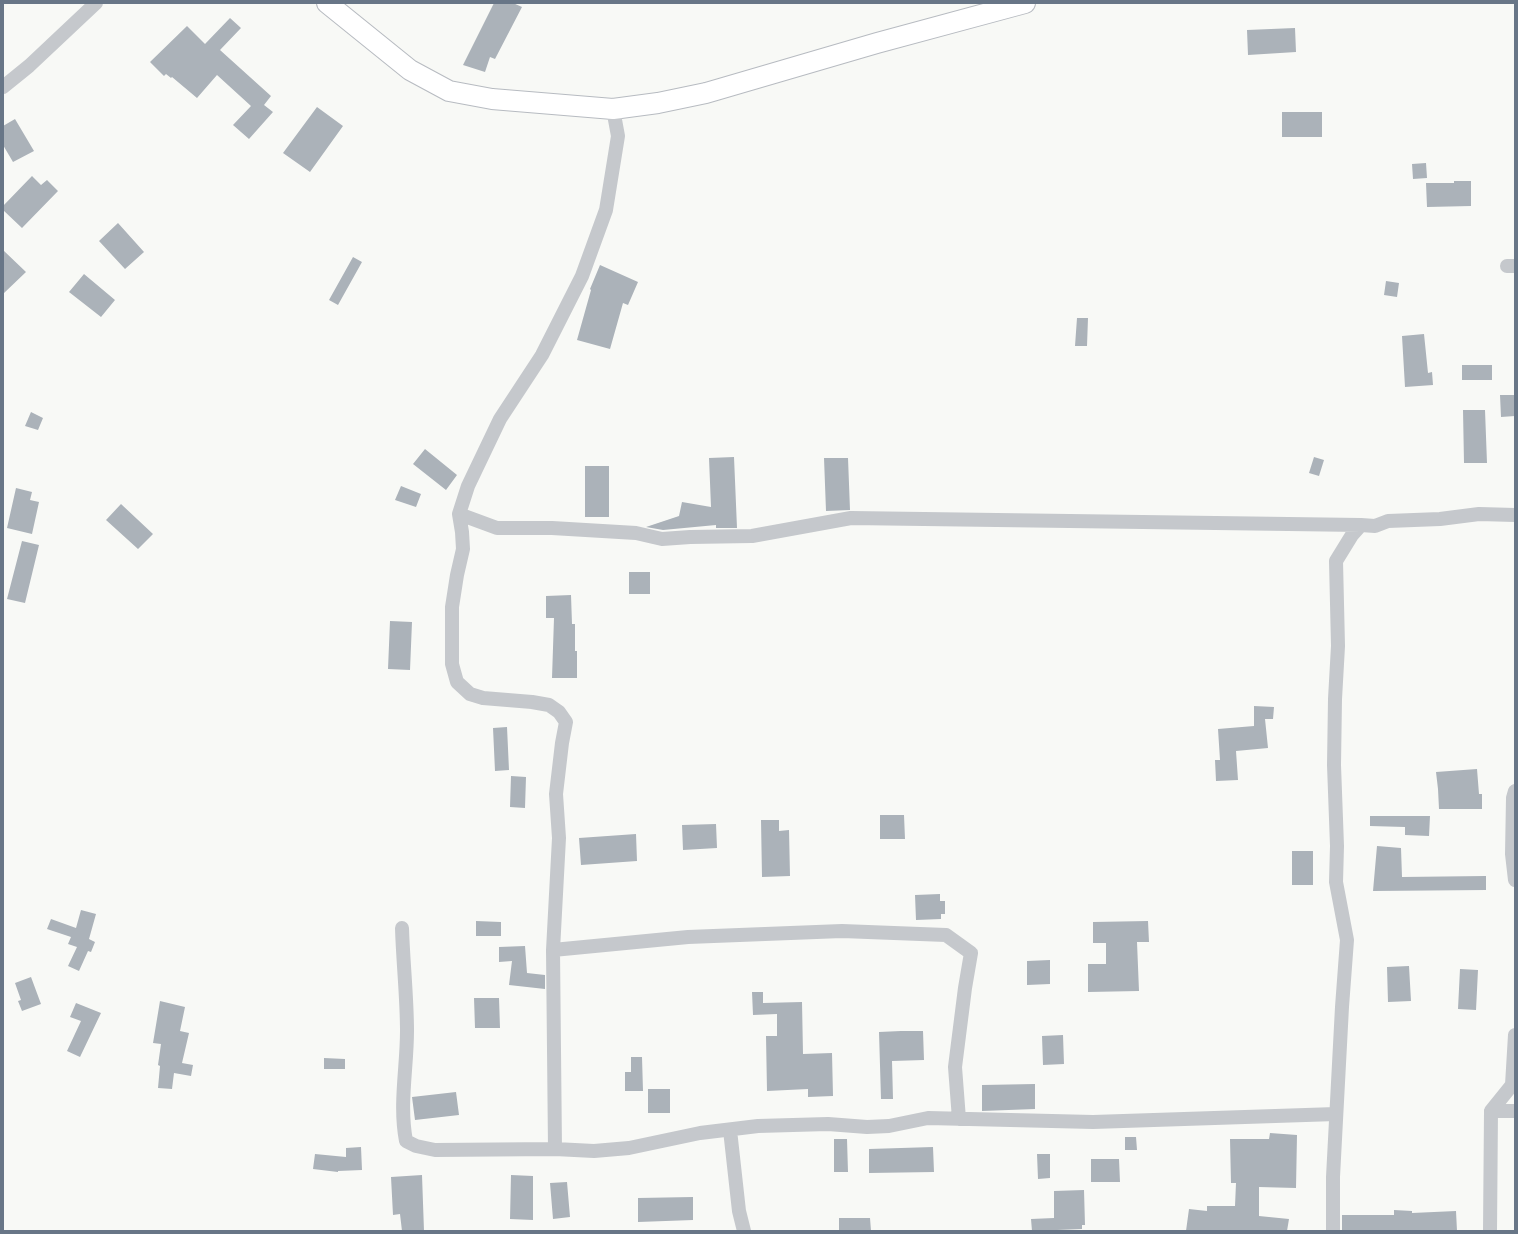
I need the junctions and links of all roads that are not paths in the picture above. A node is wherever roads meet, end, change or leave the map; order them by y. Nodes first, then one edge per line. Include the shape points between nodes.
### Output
1 (96, 3) edge
2 (327, 3) edge
3 (1025, 3) edge
4 (3, 87) edge
5 (613, 109) junction
6 (459, 514) junction
7 (1515, 515) edge
8 (1361, 525) junction
9 (1515, 791) edge
10 (1515, 880) edge
11 (402, 928) dead end
12 (553, 950) junction
13 (1515, 1035) edge
14 (1491, 1111) junction
15 (1515, 1111) edge
16 (1336, 1114) junction
17 (959, 1119) junction
18 (730, 1130) junction
19 (555, 1149) junction
20 (744, 1231) edge
21 (1333, 1231) edge
22 (1490, 1231) edge

1 - 4 street via 30,66
2 - 5 street via 410,70 449,91 492,100
3 - 5 street via 706,93
5 - 6 street via 618,136 606,210 582,276 542,355 500,419 468,486
6 - 8 street via 497,528 636,533 662,539 752,536 851,518
6 - 12 street via 463,549 452,614 452,664 457,682 470,694 483,698 549,705 559,712 566,722 556,794 559,838
7 - 8 street via 1479,514 1388,521 1375,526
8 - 16 street via 1336,561 1336,882 1347,940
9 - 10 street via 1512,854
11 - 19 street via 407,1032 402,1099 406,1141 435,1150
12 - 17 street via 688,938 842,931 946,935 971,953 955,1068
12 - 19 street
13 - 14 street via 1512,1085
14 - 15 street
14 - 22 street
16 - 17 street via 1093,1122
16 - 21 street
17 - 18 street via 928,1118 889,1126 820,1124 758,1126
18 - 19 street via 700,1133 629,1148 594,1151
18 - 20 street via 739,1211

